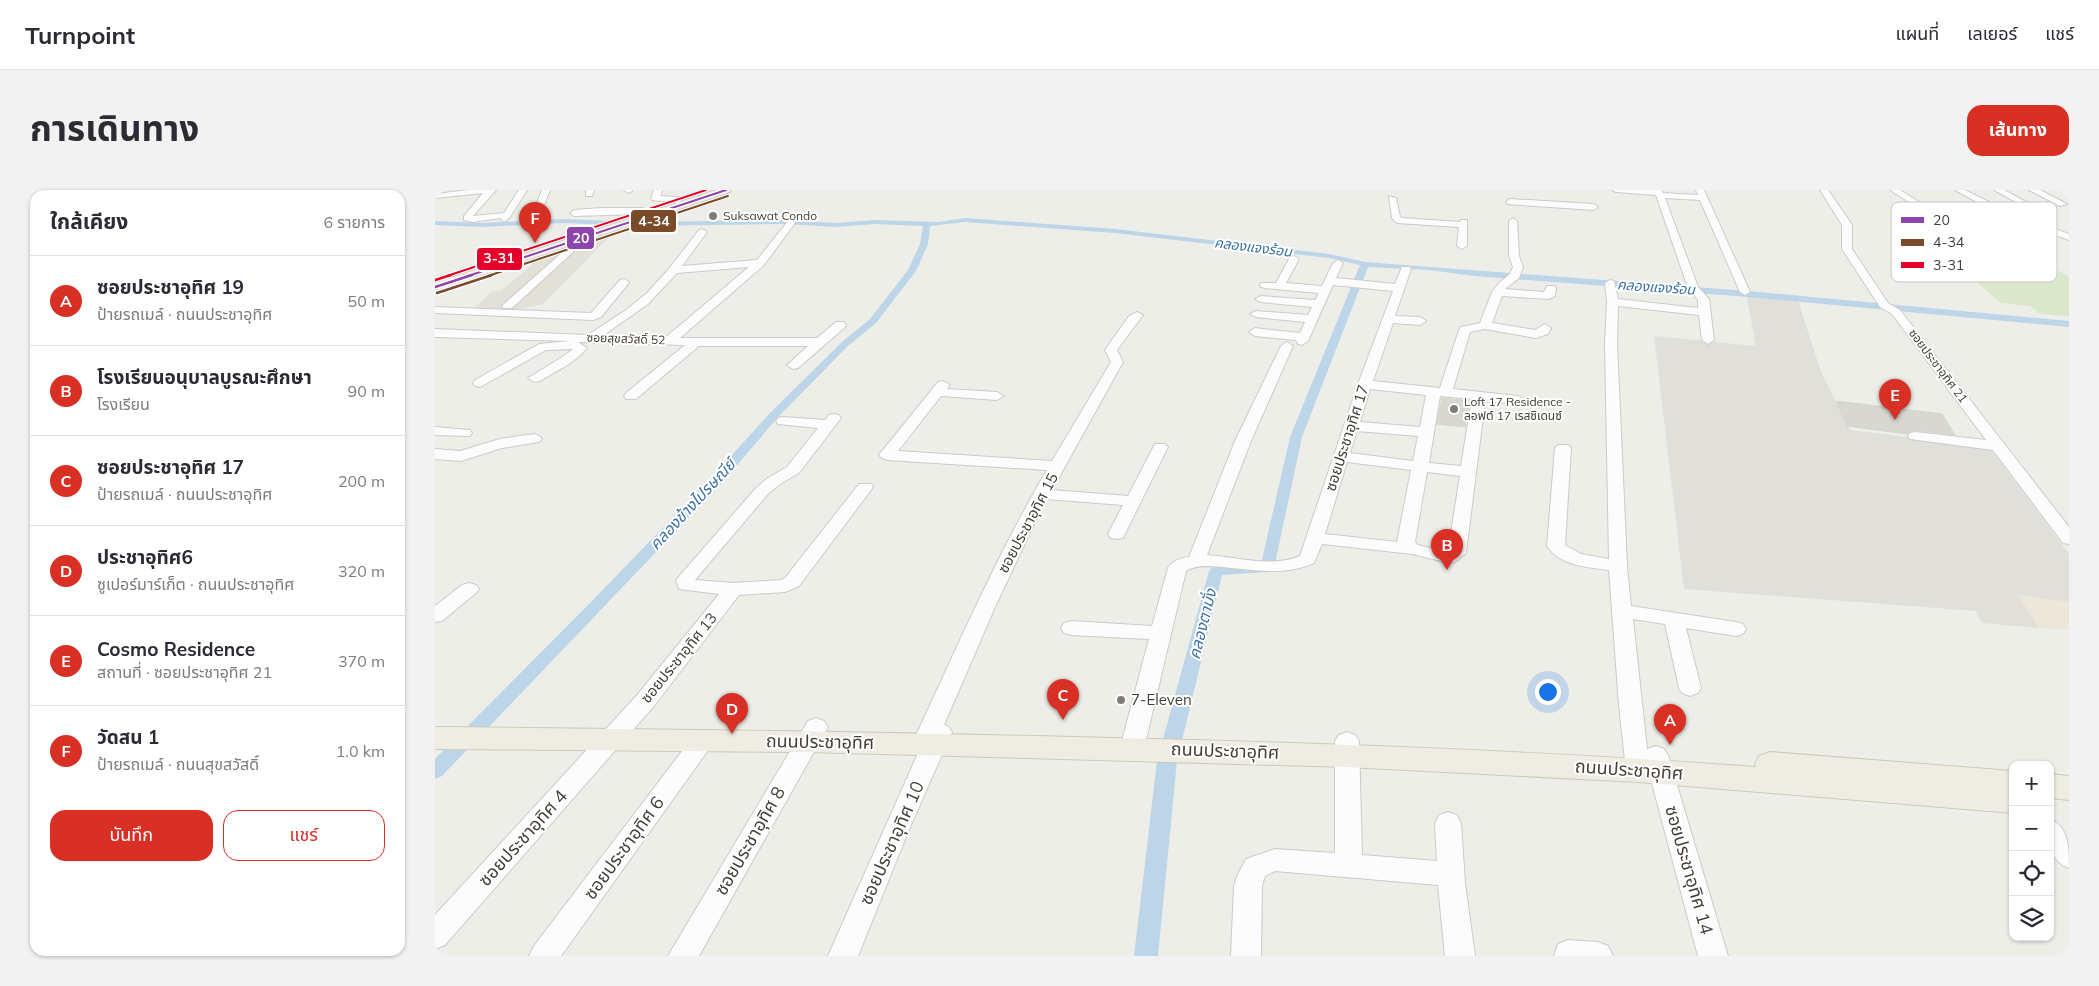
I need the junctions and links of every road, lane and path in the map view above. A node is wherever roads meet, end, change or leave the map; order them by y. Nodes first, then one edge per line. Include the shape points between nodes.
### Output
1 (491, 190) edge
2 (523, 190) edge
3 (546, 190) edge
4 (658, 190) edge
5 (709, 190) edge
6 (727, 190) edge
7 (1616, 190) edge
8 (1824, 190) edge
9 (1894, 190) edge
10 (1959, 190) edge
11 (1997, 190) edge
12 (2033, 190) edge
13 (1529, 193) dead end
14 (1659, 193) edge
15 (1699, 194) edge
16 (448, 195) junction
17 (435, 196) edge
18 (1593, 197) dead end
19 (1392, 198) dead end
20 (678, 200) junction
21 (1510, 202) dead end
22 (1915, 202) edge
23 (1982, 202) edge
24 (2021, 202) edge
25 (1528, 203) junction
26 (2063, 204) dead end
27 (439, 206) dead end
28 (574, 213) dead end
29 (1528, 213) dead end
30 (615, 215) junction
31 (470, 218) joint
32 (534, 220) dead end
33 (1513, 220) dead end
34 (632, 221) joint
35 (791, 224) dead end
36 (1464, 224) joint
37 (702, 232) dead end
38 (2057, 232) edge
39 (2069, 237) edge
40 (1461, 246) dead end
41 (558, 249) junction
42 (1294, 259) dead end
43 (760, 263) junction
44 (1339, 263) dead end
45 (1405, 269) dead end
46 (675, 270) junction
47 (435, 279) edge
48 (625, 282) dead end
49 (1610, 283) dead end
50 (1356, 284) joint
51 (1265, 285) dead end
52 (1328, 285) junction
53 (1279, 286) junction
54 (435, 287) edge
55 (1399, 288) junction
56 (1551, 288) dead end
57 (1693, 288) joint
58 (1497, 292) junction
59 (1745, 292) dead end
60 (1703, 298) joint
61 (1261, 299) dead end
62 (1613, 302) junction
63 (1319, 304) junction
64 (508, 306) dead end
65 (1890, 308) joint
66 (435, 310) edge
67 (1706, 312) junction
68 (1256, 314) dead end
69 (1137, 315) dead end
70 (1388, 318) junction
71 (1312, 320) junction
72 (1420, 321) dead end
73 (840, 325) dead end
74 (1485, 325) junction
75 (1545, 328) dead end
76 (1255, 332) dead end
77 (435, 333) edge
78 (569, 338) junction
79 (591, 338) junction
80 (1303, 339) joint
81 (670, 340) junction
82 (1708, 340) dead end
83 (696, 342) junction
84 (818, 342) junction
85 (557, 345) junction
86 (1287, 346) dead end
87 (793, 365) dead end
88 (535, 378) dead end
89 (480, 383) dead end
90 (1365, 384) junction
91 (1440, 392) junction
92 (631, 396) dead end
93 (997, 396) dead end
94 (1479, 396) junction
95 (1518, 400) dead end
96 (783, 421) dead end
97 (1351, 426) junction
98 (435, 431) edge
99 (1426, 432) junction
100 (465, 433) dead end
101 (1915, 436) dead end
102 (534, 439) dead end
103 (1999, 446) junction
104 (1160, 448) dead end
105 (1563, 448) dead end
106 (435, 454) edge
107 (1341, 457) junction
108 (1058, 466) junction
109 (1420, 466) junction
110 (1468, 472) junction
111 (865, 487) dead end
112 (1041, 494) junction
113 (1132, 501) junction
114 (1117, 534) dead end
115 (1315, 538) junction
116 (2069, 539) edge
117 (1412, 549) junction
118 (1196, 561) junction
119 (1618, 566) junction
120 (469, 589) dead end
121 (733, 589) junction
122 (1622, 610) junction
123 (435, 616) edge
124 (1674, 620) junction
125 (1071, 628) dead end
126 (1736, 629) dead end
127 (1160, 633) junction
128 (1690, 688) dead end
129 (460, 733) edge
130 (617, 733) junction
131 (812, 734) junction
132 (933, 737) junction
133 (703, 740) junction
134 (1146, 741) junction
135 (1347, 748) junction
136 (1647, 763) junction
137 (2009, 783) edge
138 (2054, 786) edge
139 (2069, 788) edge
140 (2009, 800) edge
141 (2054, 802) edge
142 (2069, 804) edge
143 (1448, 823) dead end
144 (2054, 835) edge
145 (2069, 856) edge
146 (1349, 866) junction
147 (1451, 876) junction
148 (435, 936) edge
149 (1568, 954) dead end
150 (544, 956) edge
151 (683, 956) edge
152 (843, 956) edge
153 (1246, 956) edge
154 (1460, 956) edge
155 (1598, 956) edge
156 (1713, 956) edge

1 - 16 street
1 - 31 street
2 - 31 street via 506,217
3 - 32 street
4 - 20 street via 655,198
5 - 20 main road
6 - 34 main road
7 - 14 street
8 - 65 street, ซอยประชาอุทิศ 21 via 1847,225 1847,249
9 - 22 street
10 - 23 street
11 - 24 street
12 - 26 street
13 - 25 street
14 - 15 street
14 - 57 street
15 - 59 street
16 - 17 street
16 - 27 street
18 - 25 street via 1595,211
19 - 36 street via 1396,218 1400,221
20 - 30 main road via 643,212
21 - 25 street
25 - 29 street
28 - 30 street
30 - 34 main road
30 - 41 main road
30 - 47 main road via 600,226
33 - 58 street via 1514,256 1518,267
35 - 43 street
36 - 40 street
37 - 46 street
38 - 39 street
41 - 54 main road
41 - 64 street
42 - 53 street
43 - 46 street
43 - 81 street
44 - 52 street
45 - 55 street, ซอยประชาอุทิศ 17
46 - 79 street via 637,307
48 - 66 street via 593,317
49 - 62 street, ซอยประชาอุทิศ 14
50 - 52 street
50 - 55 street
51 - 53 street
52 - 53 street
52 - 63 street
55 - 70 street, ซอยประชาอุทิศ 17
56 - 58 street via 1550,296 1545,297
57 - 60 street
58 - 74 street via 1497,305
60 - 67 street
61 - 63 street
62 - 67 street
62 - 119 street, ซอยประชาอุทิศ 14 via 1611,344
63 - 71 street
65 - 103 street, ซอยประชาอุทิศ 21
67 - 82 street
68 - 71 street
69 - 108 street, ซอยประชาอุทิศ 15 via 1111,350 1117,362
70 - 72 street
70 - 90 street, ซอยประชาอุทิศ 17
71 - 80 street
73 - 84 street
74 - 75 street via 1536,334
74 - 91 street via 1465,330
76 - 80 street
77 - 78 street, ซอยสุขสวัสดิ์ 52
78 - 79 street, ซอยสุขสวัสดิ์ 52
78 - 85 street
79 - 81 street, ซอยสุขสวัสดิ์ 52
81 - 83 street, ซอยสุขสวัสดิ์ 52
83 - 84 street, ซอยสุขสวัสดิ์ 52
83 - 92 street
84 - 87 street
85 - 88 street via 581,348 565,362
85 - 89 street via 543,347
86 - 118 street via 1243,441
90 - 91 street
90 - 97 street, ซอยประชาอุทิศ 17
91 - 94 street
91 - 99 street
93 - 108 street via 941,388 887,456
94 - 95 street
94 - 110 street
96 - 121 street via 831,422 793,470 763,491 685,580 690,586
97 - 99 street
97 - 107 street, ซอยประชาอุทิศ 17
98 - 100 street
99 - 109 street
101 - 103 street
102 - 106 street via 500,444 461,456
103 - 116 street, ซอยประชาอุทิศ 21
104 - 113 street
105 - 119 street via 1558,552 1568,557
107 - 109 street
107 - 115 street, ซอยประชาอุทิศ 17
108 - 112 street, ซอยประชาอุทิศ 15
109 - 110 street
109 - 117 street via 1406,542
110 - 117 street via 1457,554 1449,558
111 - 121 street via 792,582 776,588
112 - 113 street
112 - 132 street, ซอยประชาอุทิศ 15 via 985,607
113 - 114 street
115 - 117 street
115 - 118 street, ซอยประชาอุทิศ 17 via 1308,559 1303,563 1272,565
118 - 127 street via 1177,568
119 - 122 street, ซอยประชาอุทิศ 14
120 - 123 street
121 - 130 street, ซอยประชาอุทิศ 13
122 - 124 street
122 - 136 street, ซอยประชาอุทิศ 14
124 - 126 street
124 - 128 street
125 - 127 street
127 - 134 street
129 - 130 main road, ถนนประชาอุทิศ
130 - 131 main road, ถนนประชาอุทิศ
130 - 133 main road, ถนนประชาอุทิศ
130 - 148 street, ซอยประชาอุทิศ 4
131 - 132 main road, ถนนประชาอุทิศ
131 - 133 main road, ถนนประชาอุทิศ
131 - 151 street, ซอยประชาอุทิศ 8
132 - 134 main road, ถนนประชาอุทิศ
132 - 152 street, ซอยประชาอุทิศ 10
133 - 150 street, ซอยประชาอุทิศ 6
134 - 135 main road, ถนนประชาอุทิศ
135 - 136 main road, ถนนประชาอุทิศ
135 - 146 street
136 - 137 main road, ถนนประชาอุทิศ
136 - 140 main road, ถนนประชาอุทิศ
136 - 156 street, ซอยประชาอุทิศ 14
138 - 139 main road
141 - 142 main road
143 - 147 street
144 - 145 street
146 - 147 street
146 - 153 street via 1275,860 1254,867 1248,886
147 - 154 street
149 - 155 street

